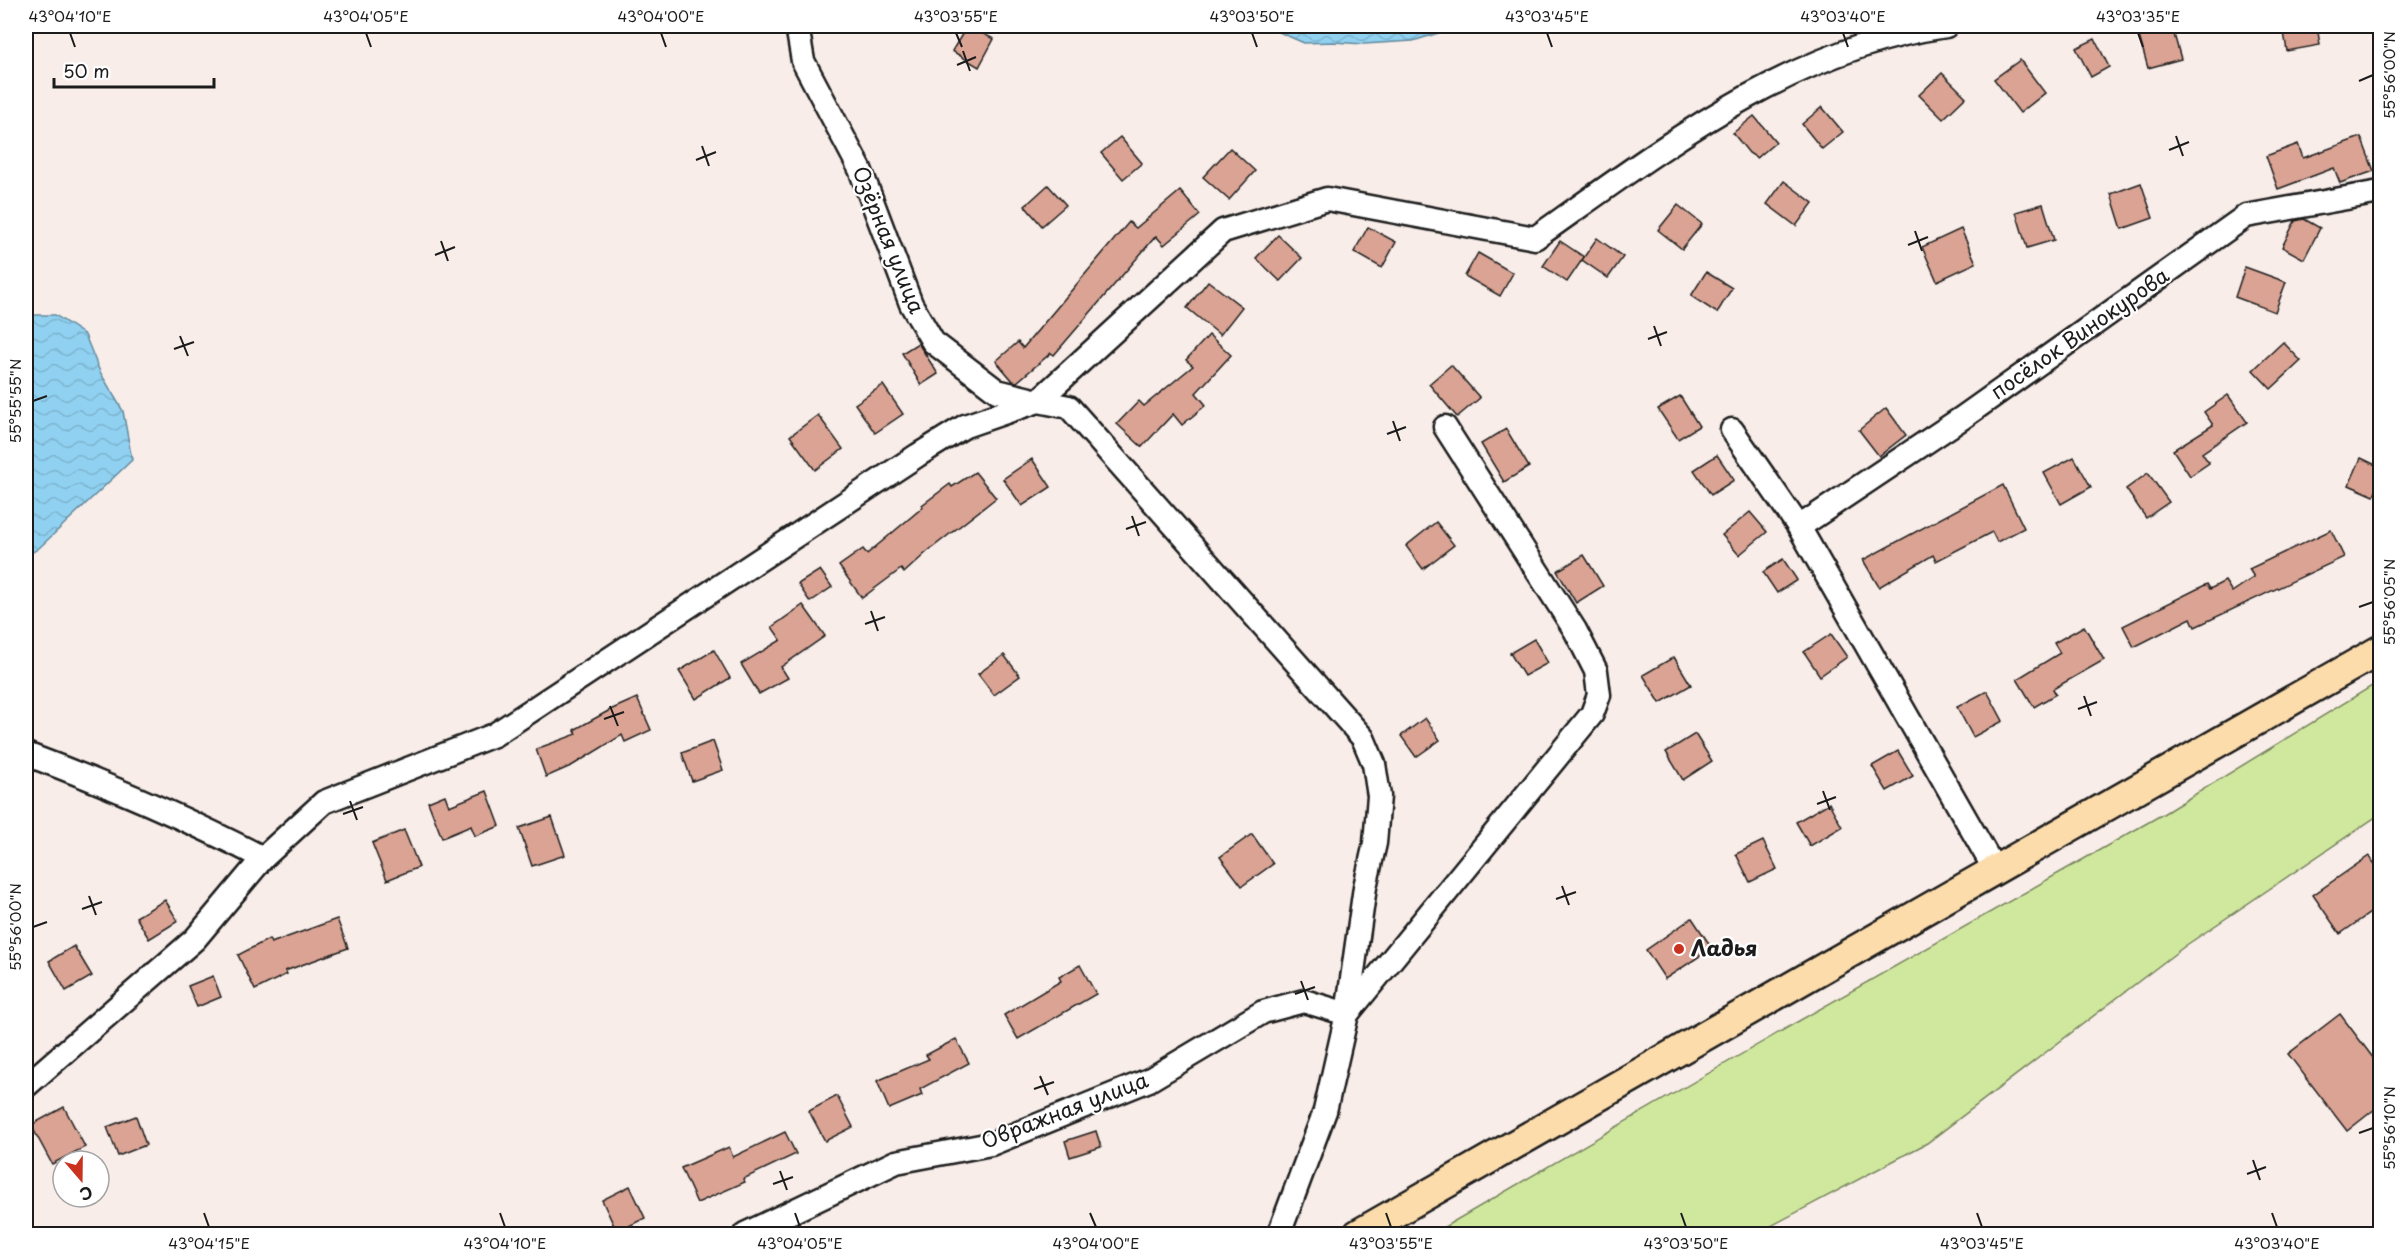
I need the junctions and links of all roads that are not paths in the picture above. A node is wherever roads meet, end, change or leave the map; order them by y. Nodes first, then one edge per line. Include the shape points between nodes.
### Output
1 (797, 26) edge
2 (1946, 26) edge
3 (2380, 192) edge
4 (1038, 401) junction
5 (1445, 427) dead end
6 (1732, 430) dead end
7 (1799, 527) junction
8 (2380, 650) edge
9 (26, 754) edge
10 (262, 858) junction
11 (1995, 870) junction
12 (1347, 1014) junction
13 (26, 1086) edge
14 (745, 1234) edge
15 (1279, 1234) edge
16 (1358, 1234) edge

1 - 4 street, Озёрная улица via 803,61 860,169 911,304 933,342 997,391
2 - 4 street via 1906,31 1808,66 1697,125 1535,238 1327,199 1224,231
3 - 7 street, посёлок Винокурова via 2246,216 1962,418
4 - 10 street via 965,426 494,735 324,802
4 - 12 street, Озёрная улица via 1069,407 1363,738 1374,764 1379,796
5 - 12 street via 1575,630 1596,671 1599,695 1592,714
6 - 7 street
7 - 11 street
8 - 11 main road
9 - 10 street via 189,820
10 - 13 street via 195,939
11 - 16 main road
12 - 14 street, Овражная улица via 1304,1001 1263,1012 1149,1080 991,1144 896,1162
12 - 15 street, Озёрная улица via 1325,1111

